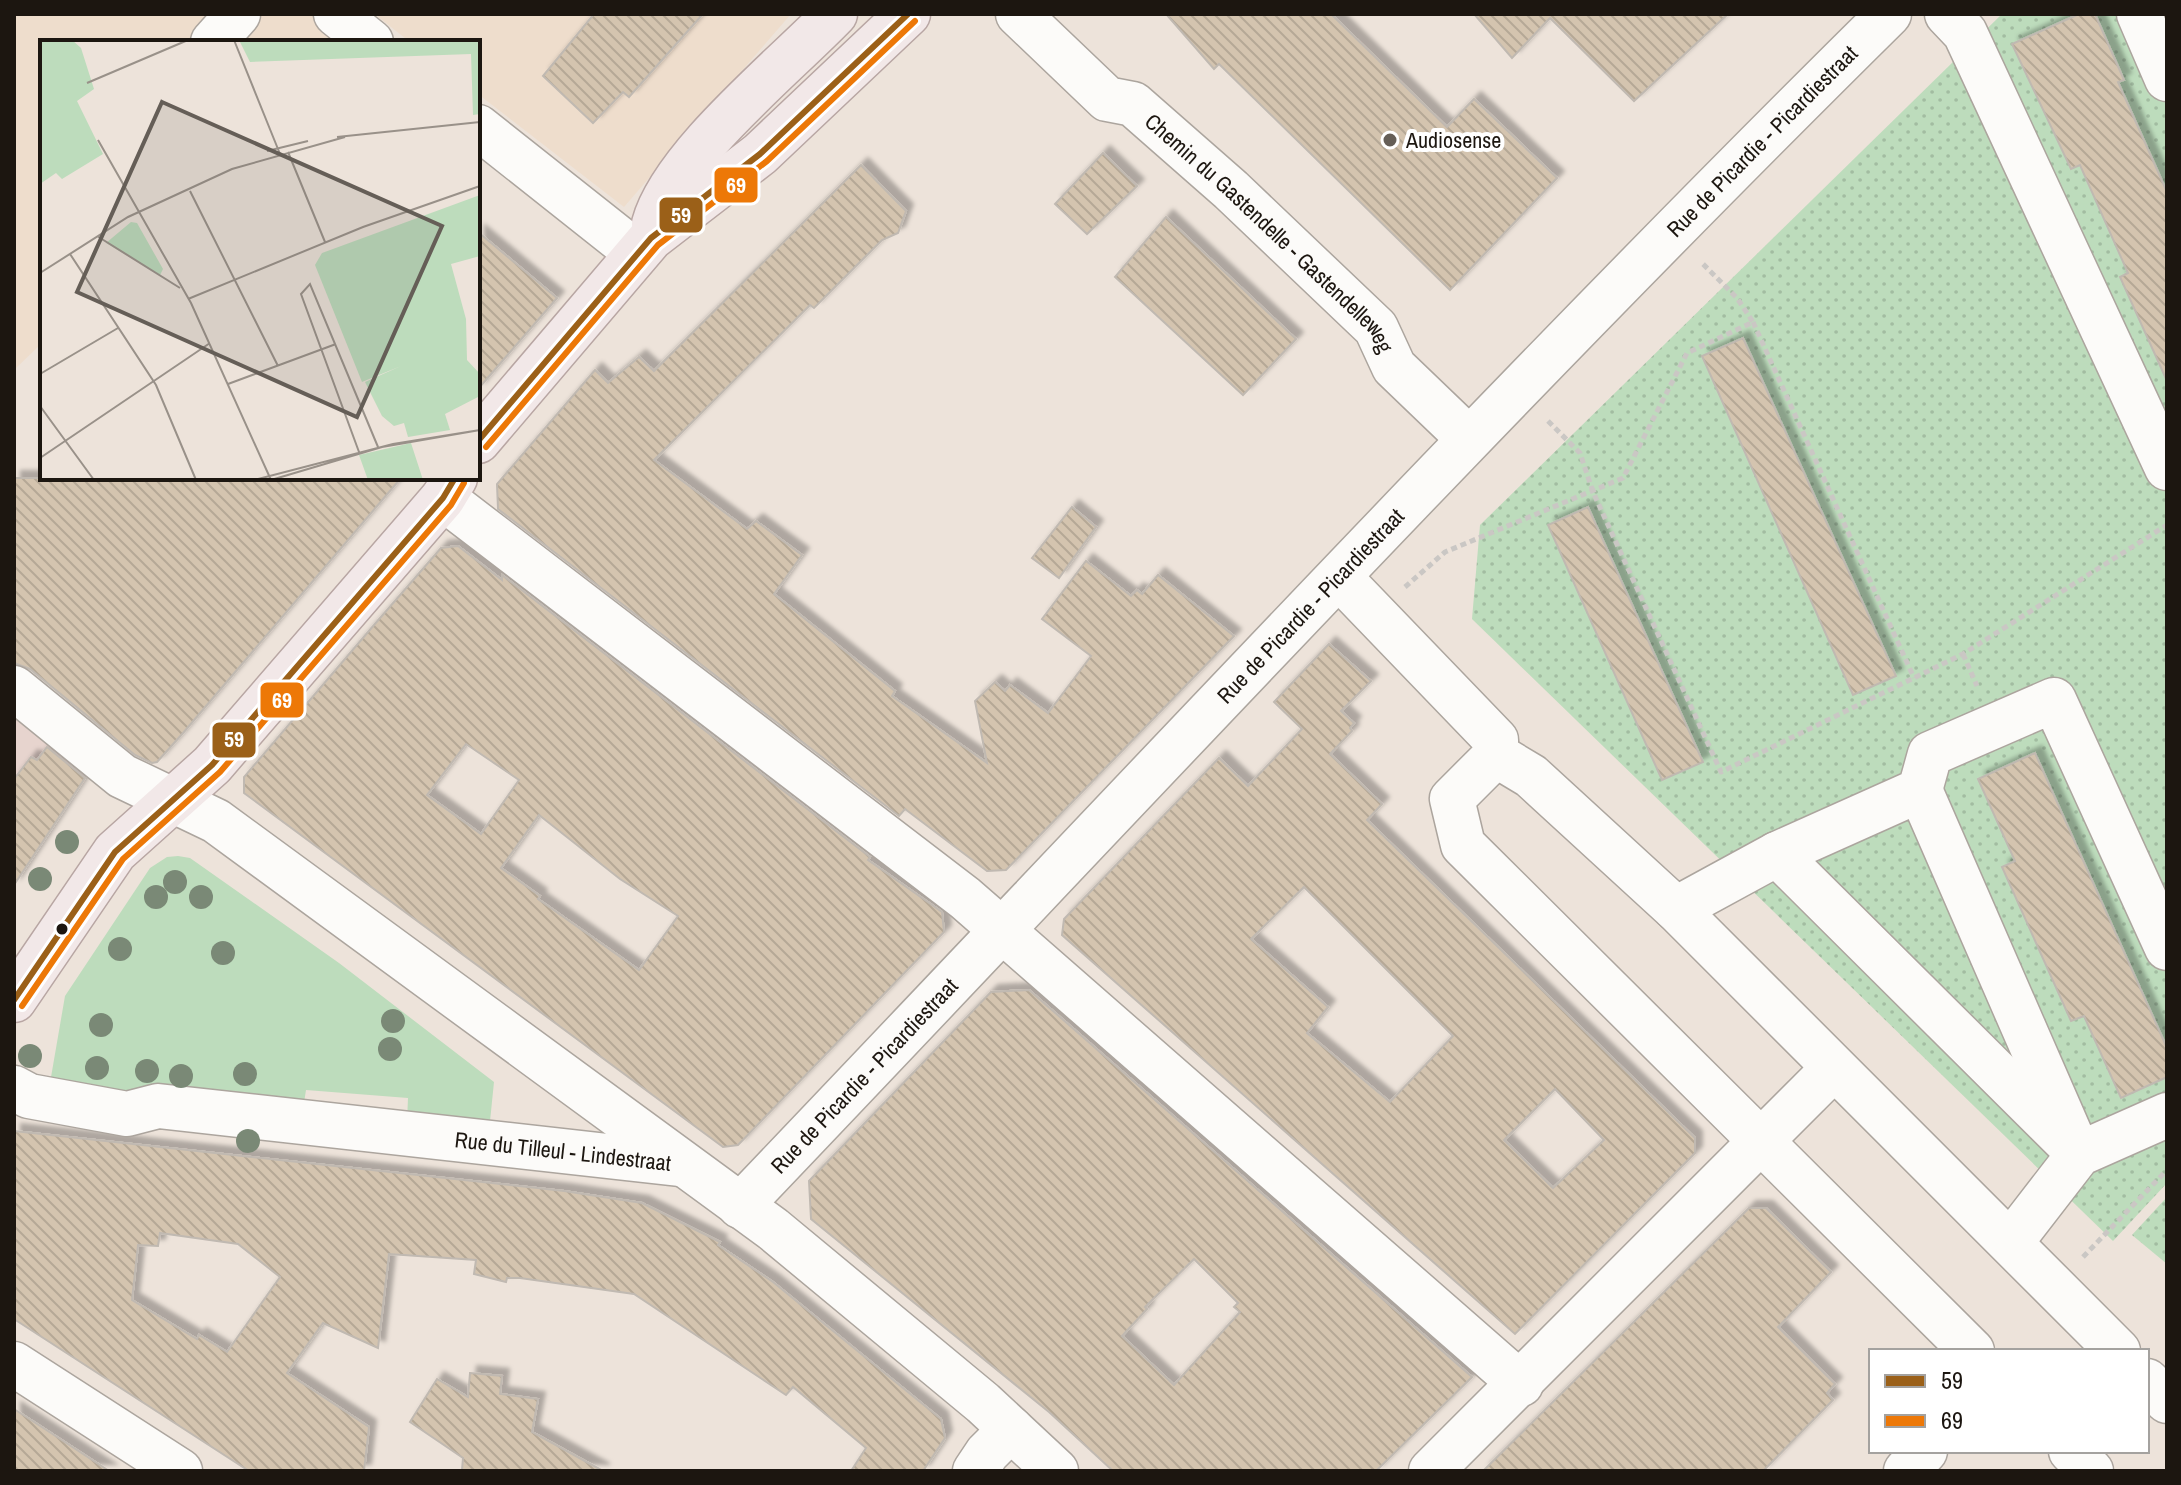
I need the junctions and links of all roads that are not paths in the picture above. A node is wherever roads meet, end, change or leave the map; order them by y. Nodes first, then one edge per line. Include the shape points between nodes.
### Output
1 (238, 14) edge
2 (835, 14) edge
3 (908, 14) edge
4 (1018, 14) edge
5 (1889, 14) edge
6 (1947, 14) edge
7 (2139, 14) edge
8 (215, 40) edge
9 (2167, 79) edge
10 (480, 128) edge
11 (644, 246) junction
12 (480, 439) edge
13 (1469, 439) junction
14 (2167, 468) edge
15 (449, 488) edge
16 (1339, 577) junction
17 (14, 688) edge
18 (1496, 755) junction
19 (1920, 790) junction
20 (173, 800) junction
21 (1777, 854) junction
22 (1676, 909) junction
23 (1003, 932) junction
24 (2167, 948) edge
25 (14, 1000) edge
26 (1833, 1069) junction
27 (14, 1088) edge
28 (2167, 1115) edge
29 (1761, 1141) junction
30 (2079, 1154) junction
31 (681, 1164) junction
32 (740, 1206) junction
33 (2011, 1242) junction
34 (1970, 1349) edge
35 (2116, 1349) edge
36 (14, 1364) edge
37 (2149, 1383) edge
38 (1521, 1384) junction
39 (2167, 1401) edge
40 (1011, 1429) junction
41 (1923, 1453) edge
42 (2073, 1453) edge
43 (180, 1471) edge
44 (975, 1471) edge
45 (1056, 1471) edge
46 (1431, 1471) edge
47 (1906, 1471) edge
48 (2091, 1471) edge

1 - 8 street
2 - 11 main road via 706,143 660,204
3 - 11 main road via 760,154
4 - 13 street, Chemin du Gastendelle - Gastendelleweg via 1107,99 1133,104 1231,190 1376,328 1394,367
5 - 13 street, Rue de Picardie - Picardiestraat
6 - 14 street via 1965,33
7 - 9 street
10 - 11 street
11 - 12 main road
13 - 16 street, Rue de Picardie - Picardiestraat
15 - 20 main road via 212,765
15 - 23 street
16 - 18 street via 1496,740
16 - 23 street, Rue de Picardie - Picardiestraat
17 - 20 street via 122,776
18 - 22 street via 1531,776
18 - 29 street via 1452,799 1463,845
19 - 21 street
19 - 24 street via 1930,754 2054,700
19 - 30 street
20 - 25 main road via 115,852
20 - 31 street via 216,821
21 - 22 street
21 - 30 street
22 - 26 street
23 - 32 street, Rue de Picardie - Picardiestraat
23 - 38 street
26 - 29 street
26 - 33 street
27 - 31 street, Rue du Tilleul - Lindestraat via 29,1096 127,1114 158,1106
28 - 30 street
29 - 34 street
29 - 38 street
30 - 33 street
31 - 32 street, Rue du Tilleul - Lindestraat
32 - 40 street, Rue du Tilleul - Lindestraat
33 - 35 street
36 - 43 street
37 - 39 street
38 - 46 street
40 - 44 street
40 - 45 street, Rue du Tilleul - Lindestraat
41 - 47 street
42 - 48 street

